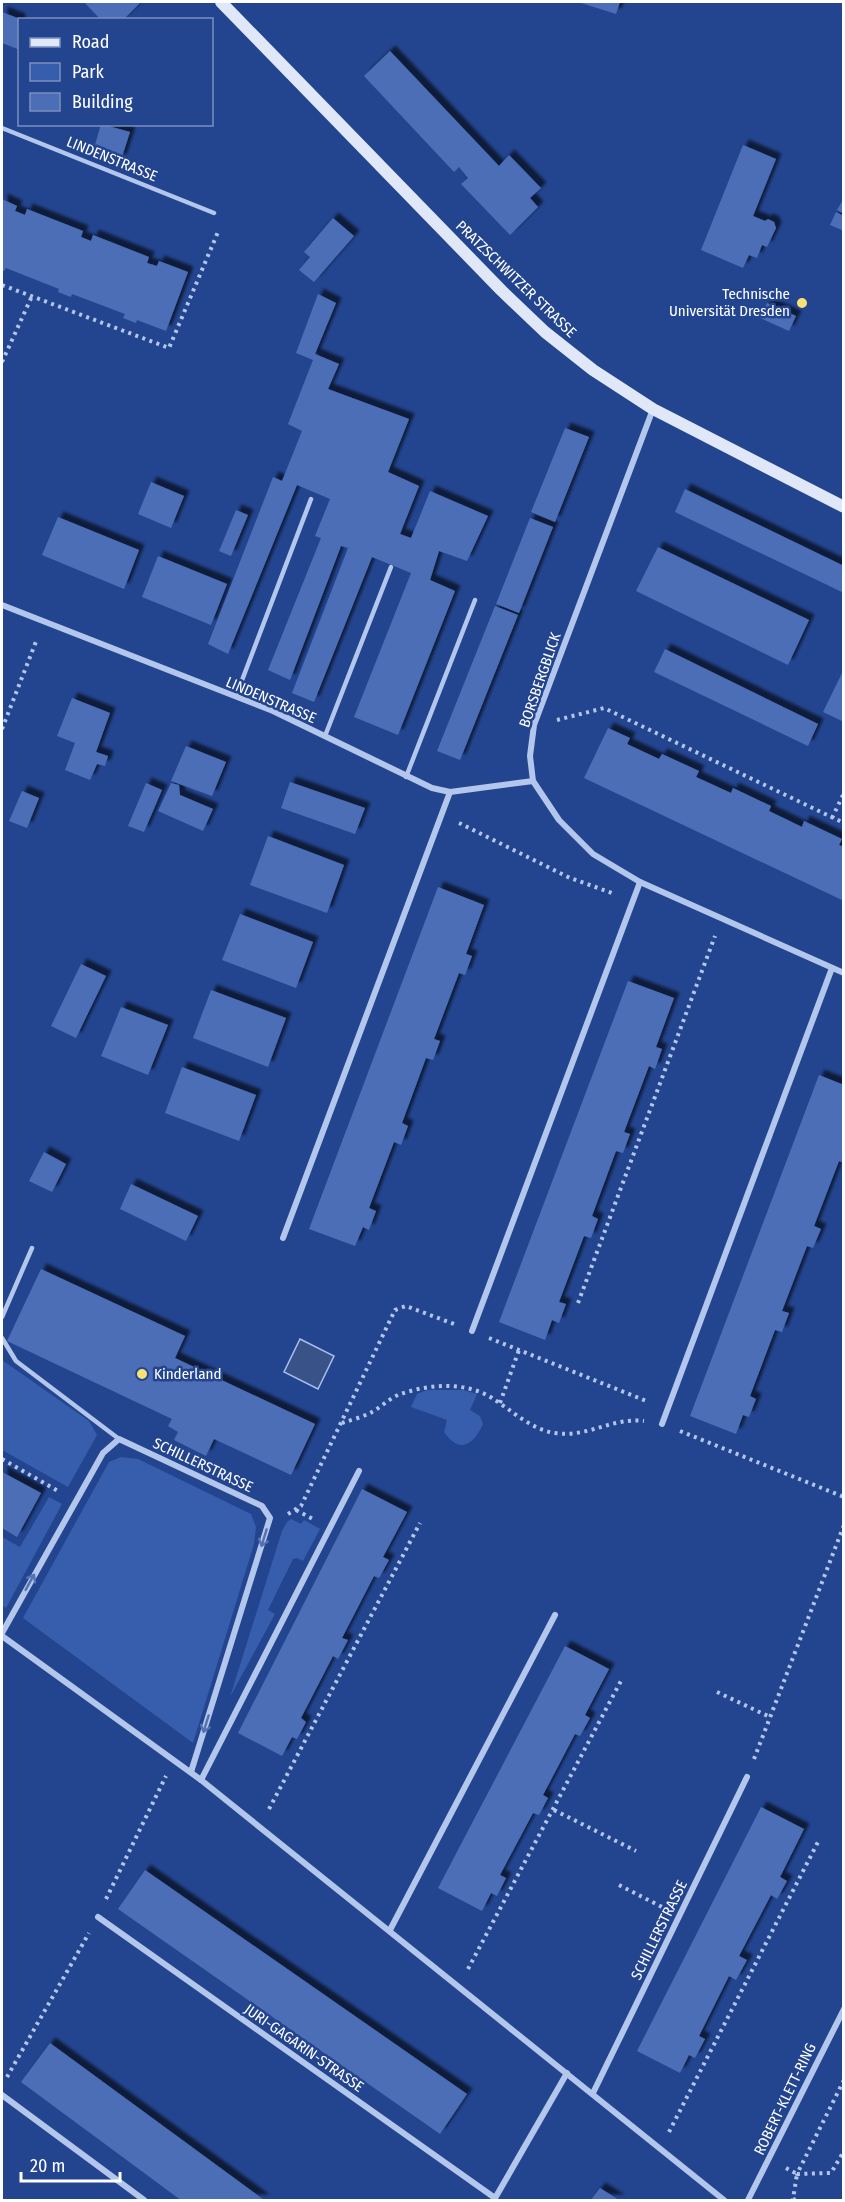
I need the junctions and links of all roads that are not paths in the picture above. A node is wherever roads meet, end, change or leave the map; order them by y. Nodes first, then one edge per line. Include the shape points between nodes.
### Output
1 (221, 2) edge
2 (2, 128) edge
3 (214, 213) road end
4 (653, 409) junction
5 (311, 500) dead end
6 (843, 507) edge
7 (391, 567) dead end
8 (475, 600) dead end
9 (2, 605) edge
10 (236, 696) junction
11 (325, 736) junction
12 (406, 777) junction
13 (533, 781) junction
14 (450, 792) junction
15 (640, 882) junction
16 (832, 968) junction
17 (843, 973) edge
18 (283, 1238) dead end
19 (32, 1248) dead end
20 (2, 1317) edge
21 (472, 1331) road end
22 (2, 1338) edge
23 (662, 1424) road end
24 (119, 1439) junction
25 (359, 1471) dead end
26 (555, 1615) dead end
27 (2, 1635) edge
28 (191, 1772) junction
29 (747, 1777) road end
30 (201, 1780) junction
31 (98, 1917) dead end
32 (390, 1930) junction
33 (843, 2009) edge
34 (567, 2073) junction
35 (593, 2093) junction
36 (2, 2095) edge
37 (495, 2199) edge
38 (144, 2200) edge
39 (724, 2200) edge
40 (748, 2200) edge

1 - 4 street, PRATZSCHWITZER STRASSE via 545,332 593,370
2 - 3 lane, LINDENSTRASSE
4 - 6 street, PRATZSCHWITZER STRASSE
4 - 13 street, BORSBERGBLICK via 534,725 530,756
5 - 10 lane
7 - 11 lane
8 - 12 lane
9 - 10 street, LINDENSTRASSE
10 - 11 street, LINDENSTRASSE
11 - 12 street, LINDENSTRASSE
12 - 14 street, LINDENSTRASSE
13 - 14 street, LINDENSTRASSE
13 - 15 street, BORSBERGBLICK via 559,820 593,854
14 - 18 street
15 - 16 street, BORSBERGBLICK
15 - 21 street
16 - 17 street, BORSBERGBLICK
16 - 23 street
19 - 20 lane
22 - 24 lane via 16,1361
27 -> 24 street via 103,1453
24 -> 28 street, SCHILLERSTRASSE via 262,1506 270,1518
25 - 30 street
26 - 32 street
27 - 28 street
28 - 30 street
29 - 35 street, SCHILLERSTRASSE
30 - 32 street
31 - 37 street, JURI-GAGARIN-STRASSE
32 - 34 street
33 - 40 street, ROBERT-KLETT-RING
34 - 35 street
34 - 37 street, JURI-GAGARIN-STRASSE
35 - 39 street
36 - 38 street

